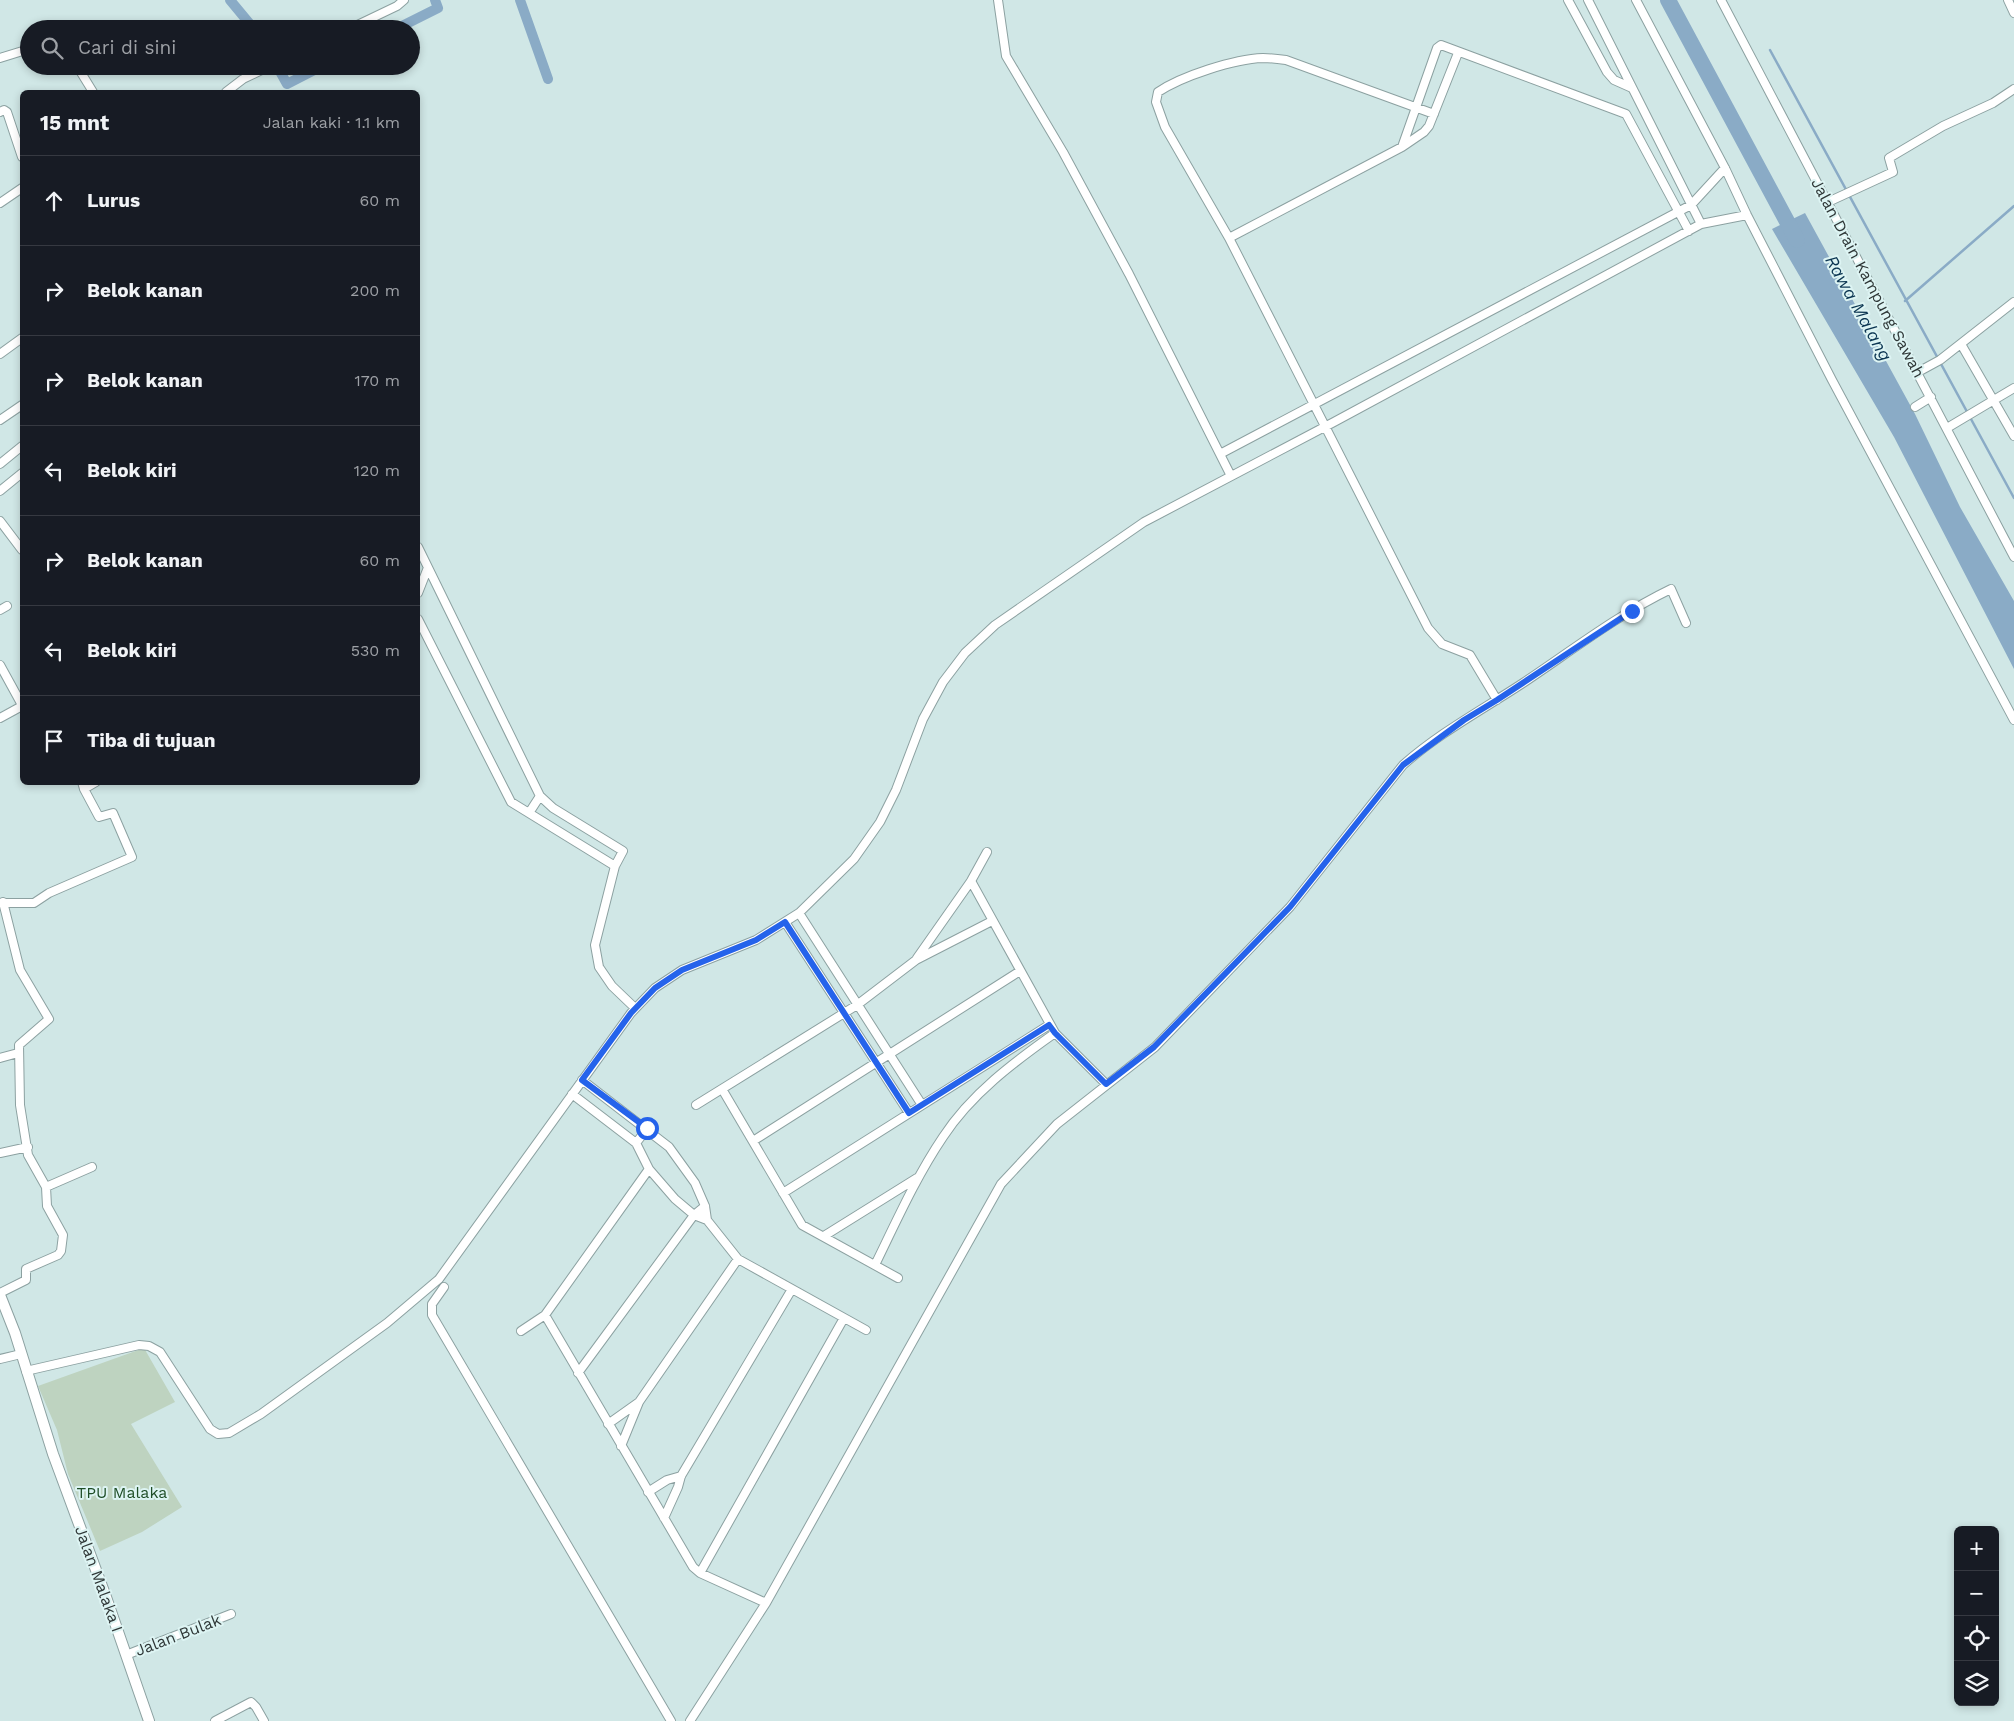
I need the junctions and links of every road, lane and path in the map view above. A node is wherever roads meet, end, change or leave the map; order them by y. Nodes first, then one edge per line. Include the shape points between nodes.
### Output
1 (404, 0) edge
2 (998, 0) edge
3 (1568, 0) edge
4 (1588, 0) edge
5 (1636, 0) edge
6 (1721, 0) edge
7 (2008, 0) edge
8 (2014, 13) edge
9 (368, 20) edge
10 (20, 52) edge
11 (1458, 53) junction
12 (0, 58) edge
13 (83, 75) edge
14 (251, 75) edge
15 (1632, 88) junction
16 (92, 90) edge
17 (229, 90) edge
18 (2014, 90) edge
19 (1416, 108) junction
20 (0, 112) edge
21 (1434, 114) junction
22 (1402, 147) junction
23 (20, 151) edge
24 (1725, 168) junction
25 (20, 189) edge
26 (1828, 202) junction
27 (0, 204) edge
28 (1691, 205) junction
29 (1678, 212) junction
30 (1747, 215) junction
31 (1701, 224) junction
32 (1689, 231) junction
33 (1229, 238) junction
34 (2014, 302) edge
35 (20, 339) edge
36 (1961, 344) junction
37 (0, 354) edge
38 (1918, 372) junction
39 (2014, 388) edge
40 (1931, 397) junction
41 (1994, 400) junction
42 (1313, 405) junction
43 (20, 406) edge
44 (1915, 407) dead end
45 (0, 420) edge
46 (1325, 427) junction
47 (1947, 428) junction
48 (2014, 436) edge
49 (20, 448) edge
50 (1221, 453) junction
51 (0, 464) edge
52 (20, 475) edge
53 (1233, 475) junction
54 (0, 490) edge
55 (0, 521) edge
56 (20, 547) edge
57 (420, 552) edge
58 (2014, 557) edge
59 (427, 570) junction
60 (420, 588) edge
61 (1686, 622) dead end
62 (420, 623) edge
63 (0, 665) edge
64 (1497, 700) junction
65 (20, 701) edge
66 (20, 706) edge
67 (0, 718) edge
68 (2014, 720) edge
69 (83, 786) edge
70 (540, 796) junction
71 (529, 813) junction
72 (987, 852) dead end
73 (615, 866) junction
74 (971, 881) junction
75 (1, 902) edge
76 (798, 913) junction
77 (992, 921) junction
78 (785, 922) junction
79 (916, 960) junction
80 (1020, 970) junction
81 (857, 1004) junction
82 (636, 1008) junction
83 (844, 1013) junction
84 (1049, 1025) junction
85 (1055, 1033) junction
86 (18, 1050) junction
87 (889, 1055) junction
88 (0, 1058) edge
89 (876, 1063) junction
90 (582, 1080) junction
91 (1106, 1084) junction
92 (722, 1089) junction
93 (572, 1094) junction
94 (696, 1105) dead end
95 (922, 1105) junction
96 (909, 1113) junction
97 (647, 1128) junction
98 (753, 1141) junction
99 (636, 1143) junction
100 (28, 1147) junction
101 (0, 1153) edge
102 (92, 1167) dead end
103 (649, 1169) junction
104 (919, 1177) junction
105 (46, 1187) junction
106 (783, 1193) junction
107 (705, 1206) junction
108 (694, 1215) junction
109 (707, 1220) junction
110 (824, 1236) junction
111 (738, 1259) junction
112 (875, 1265) junction
113 (898, 1278) dead end
114 (444, 1288) dead end
115 (792, 1289) junction
116 (0, 1294) edge
117 (545, 1315) junction
118 (844, 1318) junction
119 (866, 1330) dead end
120 (521, 1331) dead end
121 (21, 1354) junction
122 (0, 1360) edge
123 (26, 1370) junction
124 (578, 1373) junction
125 (639, 1402) junction
126 (608, 1424) junction
127 (621, 1446) junction
128 (680, 1476) junction
129 (648, 1492) junction
130 (664, 1518) junction
131 (700, 1573) junction
132 (766, 1604) junction
133 (231, 1614) dead end
134 (126, 1655) junction
135 (149, 1721) edge
136 (214, 1721) edge
137 (264, 1721) edge
138 (671, 1721) edge
139 (691, 1721) edge

1 - 9 street
2 - 50 street via 1006,56 1063,152
3 - 15 street via 1607,72 1614,80
4 - 15 street
5 - 24 street
6 - 26 street, Jalan Drain Kampung Sawah
7 - 8 street
10 - 12 street
11 - 19 street via 1440,45 1437,48
11 - 21 street
11 - 29 street via 1626,114
13 - 16 street
14 - 17 street
15 - 28 street
18 - 26 street via 1889,158 1893,172
19 - 21 street
19 - 22 street
19 - 33 street via 1286,60 1262,58 1189,76 1158,92 1156,102 1165,127
20 - 23 street via 7,112
21 - 22 street via 1424,132
22 - 33 street
24 - 28 street
24 - 30 street
25 - 27 street
26 - 38 street, Jalan Drain Kampung Sawah
28 - 29 street
28 - 31 street
29 - 32 street
29 - 42 street
30 - 31 street
30 - 68 street
31 - 32 street
32 - 46 street
33 - 42 street
34 - 36 street
35 - 37 street
36 - 38 street
36 - 41 street
38 - 40 street, Jalan Drain Kampung Sawah
39 - 41 street
40 - 44 street
40 - 47 street, Jalan Drain Kampung Sawah
41 - 47 street
41 - 48 street
42 - 46 street
42 - 50 street
43 - 45 street
46 - 53 street
46 - 64 street via 1428,628 1442,644 1470,656
47 - 58 street, Jalan Drain Kampung Sawah
49 - 51 street
50 - 53 street
52 - 54 street
53 - 76 street via 1144,522 994,625 965,653 943,682 923,719 880,822 854,859
55 - 56 street
57 - 59 street
59 - 60 street
59 - 70 street
61 - 64 street via 1671,589
62 - 71 street via 511,802
63 - 65 street
64 - 91 street via 1403,765 1290,907 1154,1047
66 - 67 street
69 - 75 street via 99,817 112,813 132,857 48,893 34,903
70 - 71 street
70 - 73 street via 553,808 623,851
71 - 73 street
72 - 74 street
73 - 82 street via 595,945 599,967 612,986
74 - 77 street
74 - 79 street
75 - 86 street via 20,970 49,1019
76 - 78 street
76 - 81 street
77 - 79 street
77 - 80 street
78 - 82 street via 756,940 682,970 655,988
78 - 83 street
79 - 81 street
80 - 84 street
80 - 87 street
81 - 83 street
81 - 87 street
82 - 90 street
83 - 89 street
83 - 92 street
84 - 85 street
84 - 95 street
85 - 91 street
85 - 104 street via 997,1077 969,1105 944,1135
86 - 88 street
86 - 100 street via 20,1105
87 - 89 street
87 - 95 street
89 - 96 street
89 - 98 street
90 - 93 street
90 - 97 street
91 - 132 street via 1057,1124 1002,1184
92 - 94 street
92 - 98 street
93 - 99 street
93 - 123 street via 439,1279 387,1323 319,1373 229,1433 218,1434 210,1429 160,1352 149,1346 130,1347
95 - 96 street
96 - 106 street
97 - 99 street
97 - 107 street via 686,1168
98 - 106 street
99 - 103 street
100 - 101 street
100 - 105 street via 28,1155
102 - 105 street
103 - 108 street
103 - 117 street
104 - 110 street
104 - 112 street
105 - 116 street via 48,1206 63,1234 61,1251 26,1270 26,1280
106 - 110 street via 802,1225
107 - 108 street
107 - 109 street
108 - 109 street
108 - 124 street
109 - 111 street
110 - 112 street
111 - 115 street
111 - 125 street
112 - 113 street
114 - 138 street via 432,1304 432,1315
115 - 118 street
115 - 128 street
116 - 121 street, Jalan Malaka I
117 - 120 street
117 - 124 street
118 - 119 street
118 - 131 street
121 - 122 street
121 - 123 street, Jalan Malaka I
123 - 134 street, Jalan Malaka I
124 - 126 street
125 - 126 street
125 - 127 street
126 - 127 street
127 - 129 street
128 - 129 street
128 - 130 street
129 - 130 street
130 - 131 street via 693,1567
131 - 132 street
132 - 139 street
133 - 134 street, Jalan Bulak
134 - 135 street, Jalan Malaka I
136 - 137 street via 251,1702

